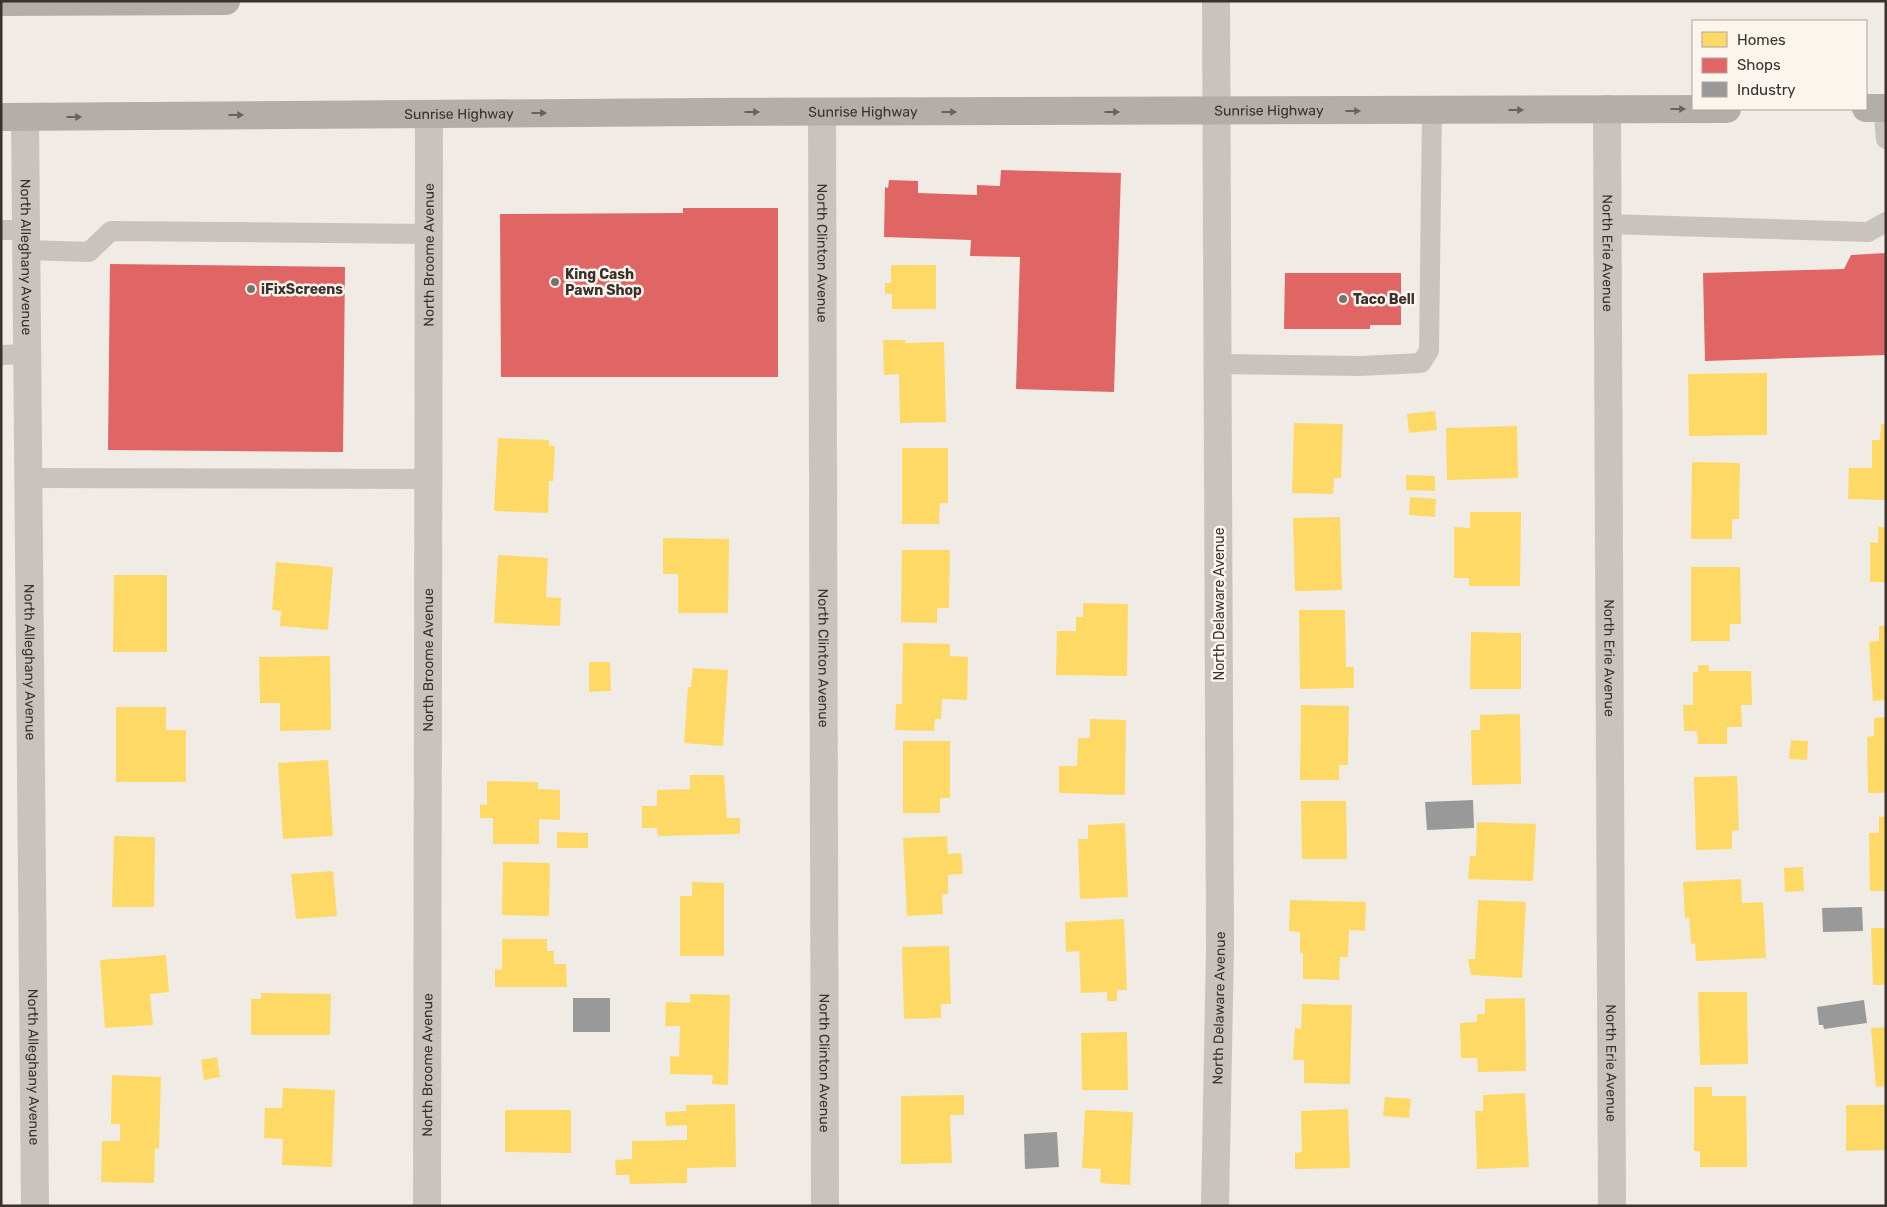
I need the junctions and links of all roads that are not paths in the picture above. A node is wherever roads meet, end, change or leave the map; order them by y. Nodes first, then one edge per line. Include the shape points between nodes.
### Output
1 (226, 1) edge
2 (1216, 1) edge
3 (2, 3) edge
4 (1878, 108) edge
5 (1692, 109) edge
6 (1432, 110) junction
7 (1607, 110) junction
8 (822, 112) junction
9 (1217, 112) junction
10 (429, 114) junction
11 (13, 117) edge
12 (1886, 140) edge
13 (1886, 222) edge
14 (1607, 224) junction
15 (429, 234) junction
16 (18, 237) edge
17 (14, 354) edge
18 (1219, 364) junction
19 (28, 478) junction
20 (429, 479) junction
21 (35, 1206) edge
22 (427, 1206) edge
23 (825, 1206) edge
24 (1215, 1206) edge
25 (1612, 1206) edge

1 - 3 highway
2 - 9 street, North Delaware Avenue
4 - 12 lane
7 -> 5 highway, Sunrise Highway
6 -> 7 highway, Sunrise Highway
9 -> 6 highway, Sunrise Highway
6 - 18 lane via 1429,351 1422,363 1360,366
7 - 14 street, North Erie Avenue
8 -> 9 highway, Sunrise Highway
10 -> 8 highway, Sunrise Highway
8 - 23 street, North Clinton Avenue
9 - 18 street, North Delaware Avenue
11 -> 10 highway, Sunrise Highway
10 - 15 street, North Broome Avenue
11 - 16 street, North Alleghany Avenue
13 - 14 lane via 1868,232
14 - 25 street, North Erie Avenue
15 - 16 lane via 111,231 90,252
15 - 20 street, North Broome Avenue
16 - 17 street, North Alleghany Avenue
17 - 19 street, North Alleghany Avenue
18 - 24 street, North Delaware Avenue via 1220,948
19 - 20 lane
19 - 21 street, North Alleghany Avenue
20 - 22 street, North Broome Avenue

